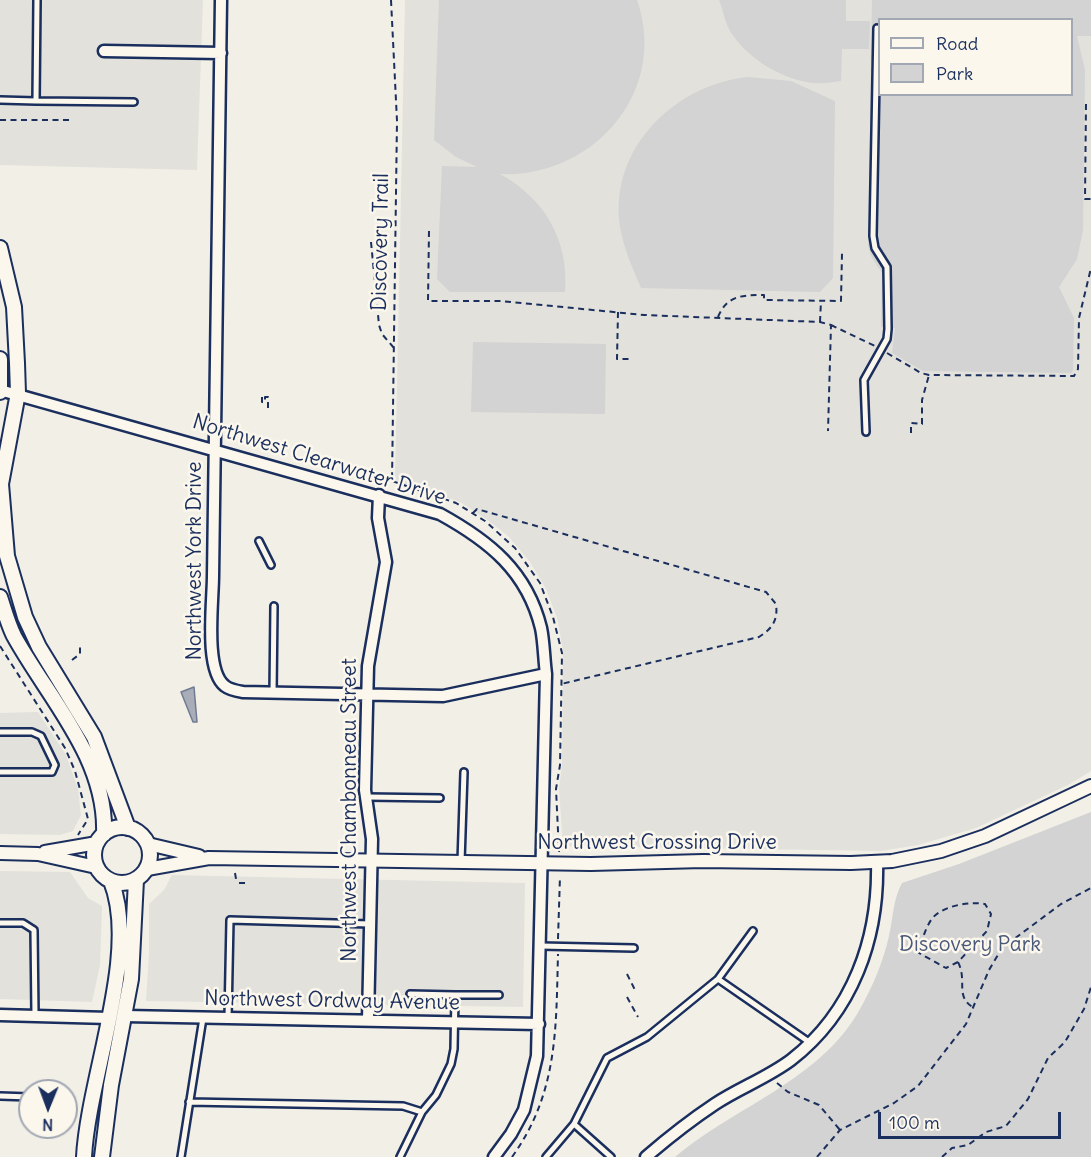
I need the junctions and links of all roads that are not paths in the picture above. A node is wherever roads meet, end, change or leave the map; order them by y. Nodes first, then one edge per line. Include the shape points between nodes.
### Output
1 (37, 0) edge
2 (221, 0) edge
3 (877, 28) dead end
4 (104, 51) dead end
5 (221, 53) junction
6 (0, 100) edge
7 (36, 101) junction
8 (134, 102) dead end
9 (0, 248) edge
10 (0, 359) edge
11 (0, 391) edge
12 (18, 393) junction
13 (866, 432) dead end
14 (215, 448) junction
15 (379, 495) junction
16 (259, 541) dead end
17 (271, 566) dead end
18 (0, 597) edge
19 (274, 606) dead end
20 (546, 674) junction
21 (273, 694) junction
22 (366, 694) junction
23 (0, 732) edge
24 (0, 772) edge
25 (464, 772) dead end
26 (1091, 786) edge
27 (367, 797) junction
28 (440, 798) dead end
29 (128, 828) junction
30 (100, 838) junction
31 (148, 844) junction
32 (0, 853) edge
33 (38, 854) junction
34 (209, 858) junction
35 (371, 860) junction
36 (461, 862) junction
37 (877, 862) junction
38 (542, 863) junction
39 (96, 867) junction
40 (147, 869) junction
41 (136, 880) junction
42 (111, 881) junction
43 (0, 923) edge
44 (370, 924) junction
45 (753, 931) dead end
46 (540, 946) junction
47 (634, 948) dead end
48 (718, 979) junction
49 (410, 994) dead end
50 (455, 995) junction
51 (499, 995) dead end
52 (0, 1015) edge
53 (35, 1015) junction
54 (125, 1016) junction
55 (109, 1018) junction
56 (203, 1018) junction
57 (228, 1018) junction
58 (368, 1020) junction
59 (455, 1022) junction
60 (538, 1024) junction
61 (809, 1042) junction
62 (0, 1096) edge
63 (18, 1097) edge
64 (189, 1102) junction
65 (422, 1112) junction
66 (574, 1124) junction
67 (84, 1157) edge
68 (102, 1157) edge
69 (181, 1157) edge
70 (400, 1157) edge
71 (494, 1157) edge
72 (546, 1157) edge
73 (611, 1157) edge
74 (646, 1157) edge

1 - 7 lane
2 - 5 street, Northwest York Drive
3 - 13 lane via 873,237 887,267 888,329 887,339 864,380
4 - 5 street
5 - 14 street, Northwest York Drive
6 - 7 lane
7 - 8 lane
9 - 12 main road via 14,307
10 - 11 main road
11 - 12 street, Northwest Clearwater Drive
12 - 14 street, Northwest Clearwater Drive
12 - 29 main road via 1,492 12,577 39,647 94,737
14 - 15 street, Northwest Clearwater Drive
14 - 21 street, Northwest York Drive via 214,667 226,687
15 - 20 street, Northwest Clearwater Drive via 440,514 495,549 529,597 541,628
15 - 22 street, Northwest Chambonneau Street via 378,518 386,562 370,647
16 - 17 lane
18 - 30 main road via 13,633 90,765 104,808
19 - 21 lane
20 - 22 street, Northwest York Drive via 443,696
20 - 38 street, Northwest Clearwater Drive
21 - 22 street, Northwest York Drive
22 - 27 street, Northwest Chambonneau Street
23 - 24 lane via 32,732 41,736 55,765 52,772
25 - 36 lane
26 - 37 street, Northwest Crossing Drive via 985,836 932,853
27 - 28 lane
27 - 35 street, Northwest Chambonneau Street
29 - 30 main road via 115,828
29 - 31 main road via 141,834
30 - 33 street
30 - 39 main road via 94,855
31 - 34 street, Northwest Crossing Drive
31 - 40 main road via 151,857
32 - 33 street
33 - 39 street
34 - 35 street, Northwest Crossing Drive
34 - 40 street, Northwest Crossing Drive
35 - 36 street, Northwest Crossing Drive
35 - 44 street, Northwest Chambonneau Street
36 - 38 street, Northwest Crossing Drive
37 - 38 street, Northwest Crossing Drive
37 - 61 street via 876,913 861,968 830,1021
38 - 46 street, Northwest Clearwater Drive
39 - 42 main road
40 - 41 main road
41 - 42 main road via 124,884
41 - 54 main road via 134,952
42 - 55 main road via 119,924
43 - 53 lane via 23,922 34,930
44 - 57 lane via 230,920
44 - 58 street, Northwest Chambonneau Street
45 - 48 lane
46 - 47 lane
46 - 60 street, Northwest Clearwater Drive
48 - 61 lane
48 - 66 lane via 647,1037 607,1058
49 - 50 lane
50 - 51 lane
50 - 59 lane
52 - 53 street
53 - 55 street
54 - 56 street, Northwest Ordway Avenue
54 - 68 main road
55 - 67 main road via 91,1096
56 - 57 street, Northwest Ordway Avenue
56 - 64 lane
57 - 58 street, Northwest Ordway Avenue
58 - 59 street, Northwest Ordway Avenue
59 - 60 street, Northwest Ordway Avenue
59 - 65 lane via 451,1064 436,1095
60 - 71 street, Northwest Clearwater Drive via 532,1084 524,1110
61 - 74 street via 771,1074 716,1103
62 - 63 lane
64 - 65 lane via 403,1106
64 - 69 lane
65 - 70 lane
66 - 72 lane
66 - 73 lane

